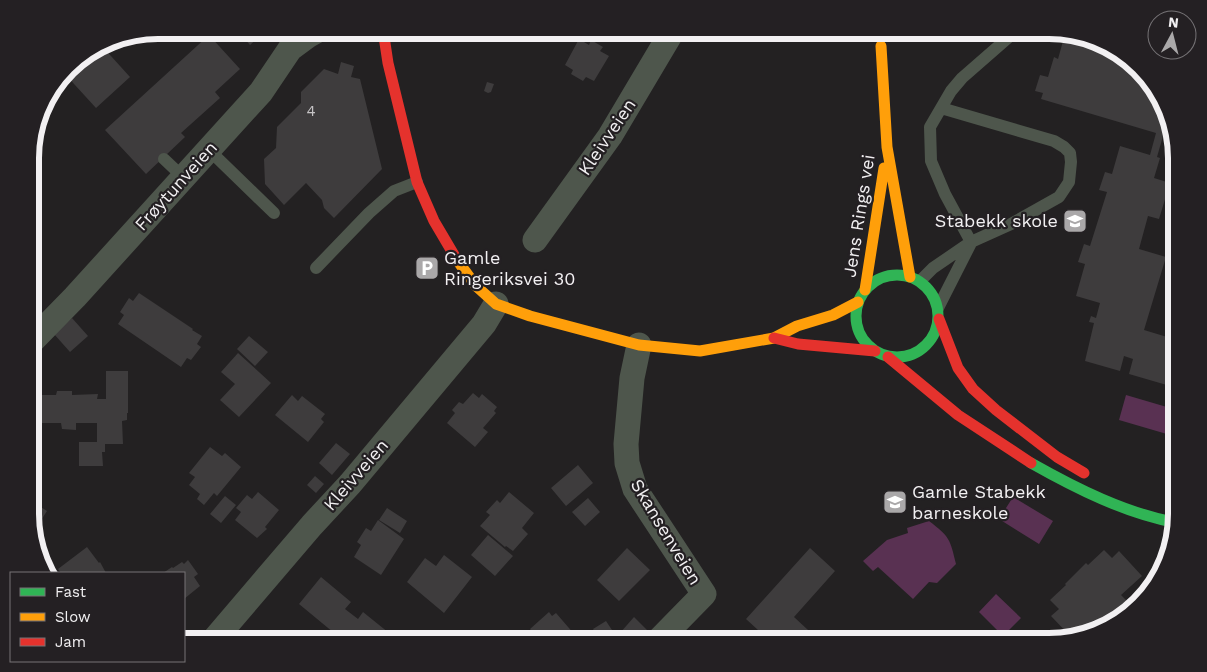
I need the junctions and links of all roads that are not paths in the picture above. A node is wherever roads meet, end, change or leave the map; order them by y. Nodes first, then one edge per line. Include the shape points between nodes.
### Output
1 (304, 39) edge
2 (384, 39) edge
3 (668, 39) edge
4 (1007, 39) edge
5 (881, 46) dead end
6 (941, 108) junction
7 (887, 147) junction
8 (209, 150) junction
9 (164, 159) dead end
10 (184, 178) junction
11 (417, 182) junction
12 (274, 213) dead end
13 (535, 240) dead end
14 (971, 242) junction
15 (316, 268) dead end
16 (915, 279) junction
17 (865, 290) junction
18 (858, 302) junction
19 (496, 304) junction
20 (939, 314) junction
21 (39, 334) edge
22 (774, 338) junction
23 (639, 345) junction
24 (875, 351) junction
25 (888, 357) junction
26 (1094, 477) dead end
27 (1168, 521) edge
28 (220, 633) edge
29 (666, 633) edge

1 - 8 street, Frøytunveien via 290,49 261,92
2 - 11 main road
3 - 13 street, Kleivveien via 610,136
4 - 6 lane via 962,78
5 - 7 main road, Jens Rings vei
6 - 14 lane via 930,127 931,161
6 - 14 lane via 1047,138 1070,153 1069,182 1058,197 1012,224
7 - 16 main road, Jens Rings vei
7 - 17 main road, Jens Rings vei
8 - 10 street, Frøytunveien
8 - 12 lane
9 - 10 lane
10 - 21 street, Frøytunveien
11 - 15 lane via 394,191
11 - 19 main road via 454,256 476,286
14 - 16 lane
14 - 20 lane
16 - 17 main road via 897,274 885,276
16 - 20 main road via 935,298
17 - 18 main road
18 - 22 main road
18 - 24 main road via 858,330 864,342
19 - 23 main road
19 - 28 street, Kleivveien via 484,324 350,484
20 - 25 main road via 936,333 928,345 909,356
20 - 26 main road via 958,368 973,389 1057,457
22 - 23 main road via 700,351
22 - 24 main road via 798,344
23 - 29 street, Skansenveien via 632,378 627,463 635,488 704,594
24 - 25 main road
25 - 27 main road via 978,431 1016,456 1120,507

